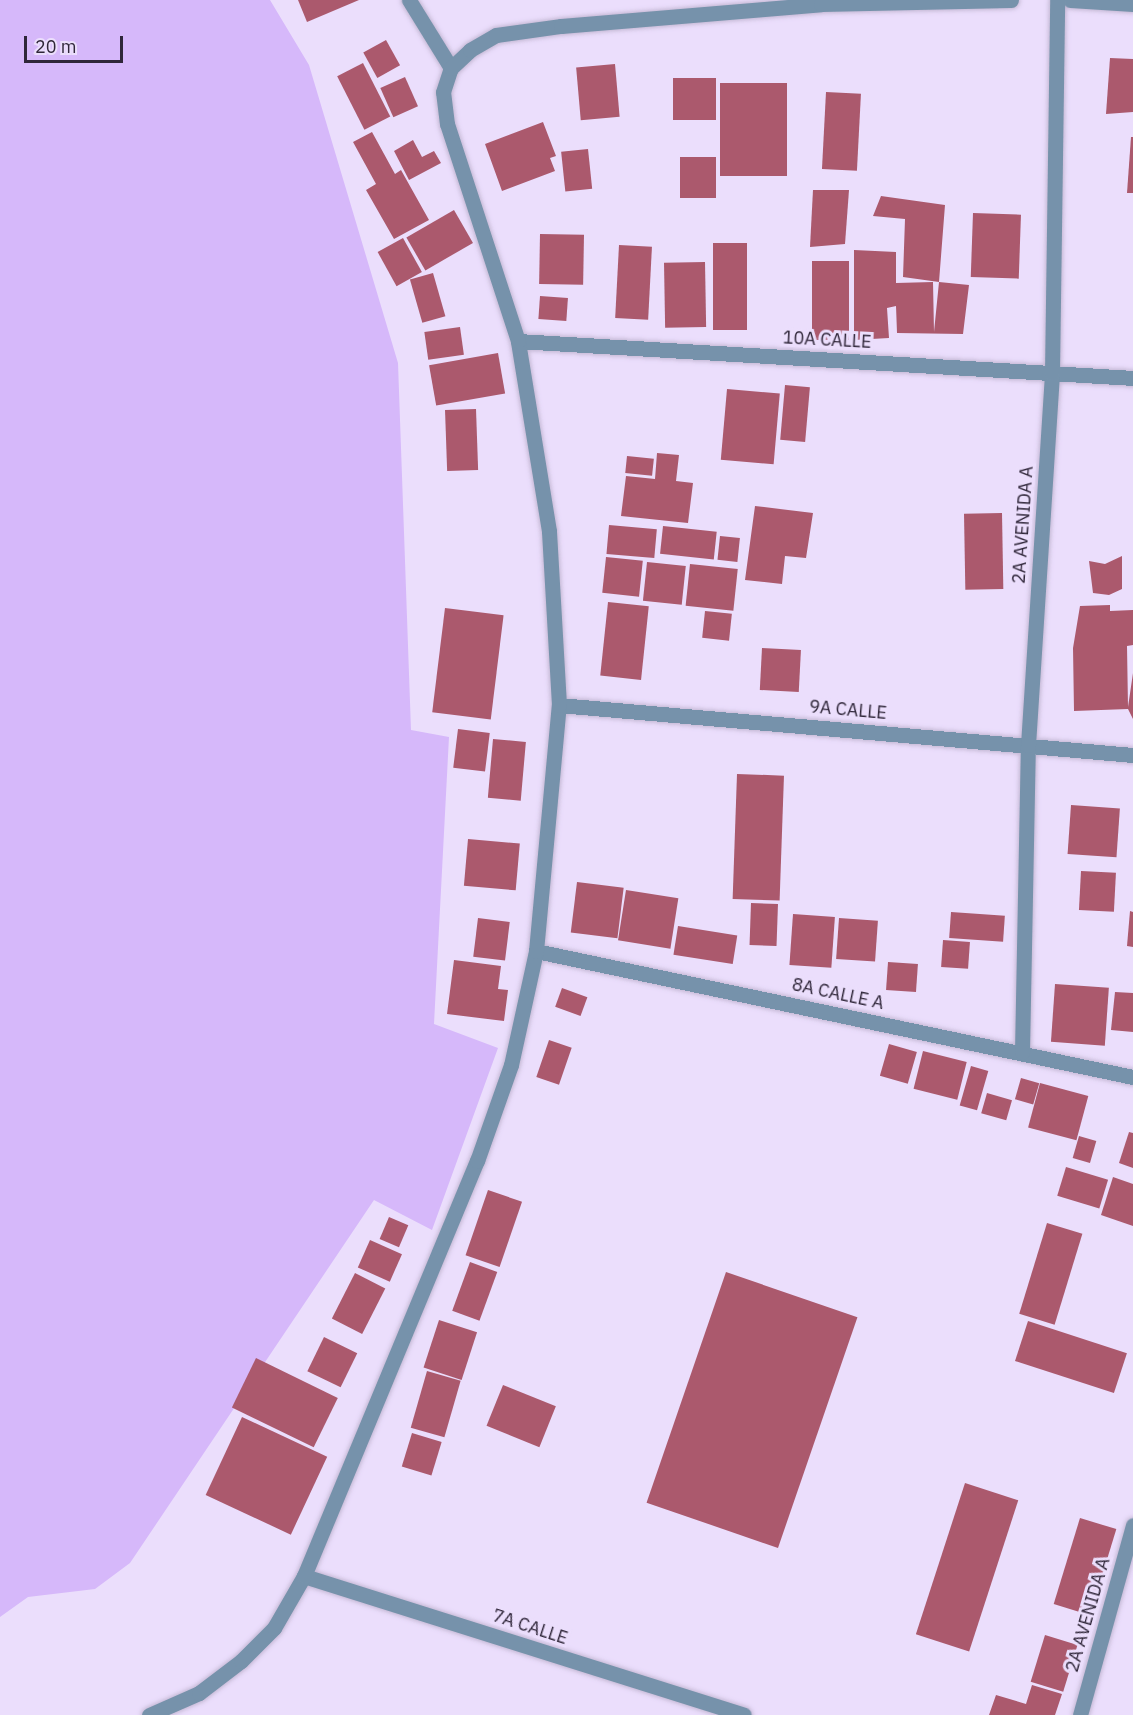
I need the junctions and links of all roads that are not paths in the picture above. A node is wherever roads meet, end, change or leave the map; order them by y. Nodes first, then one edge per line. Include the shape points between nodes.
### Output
1 (409, 0) edge
2 (1011, 0) edge
3 (1057, 0) edge
4 (1070, 0) edge
5 (1133, 4) edge
6 (452, 68) junction
7 (518, 341) junction
8 (1052, 373) junction
9 (1133, 378) edge
10 (559, 705) junction
11 (1028, 744) junction
12 (1133, 755) edge
13 (536, 951) junction
14 (1022, 1052) junction
15 (1133, 1077) edge
16 (1133, 1525) edge
17 (304, 1576) junction
18 (149, 1715) edge
19 (744, 1715) edge
20 (1080, 1715) edge

1 - 6 street
2 - 6 street via 821,4 561,26 496,35 470,50
3 - 8 street, 2A AVENIDA A
4 - 5 street
6 - 7 street via 443,92 447,124
7 - 8 street, 10A CALLE
7 - 10 street via 549,531
8 - 9 street, 10A CALLE
8 - 11 street, 2A AVENIDA A
10 - 11 street, 9A CALLE
10 - 13 street
11 - 12 street, 9A CALLE
11 - 14 street, 2A AVENIDA A
13 - 14 street, 8A CALLE A
13 - 17 street via 511,1065 477,1161
14 - 15 street, 8A CALLE A
16 - 20 street, 2A AVENIDA A
17 - 18 street via 274,1628 241,1661 199,1693
17 - 19 street, 7A CALLE

